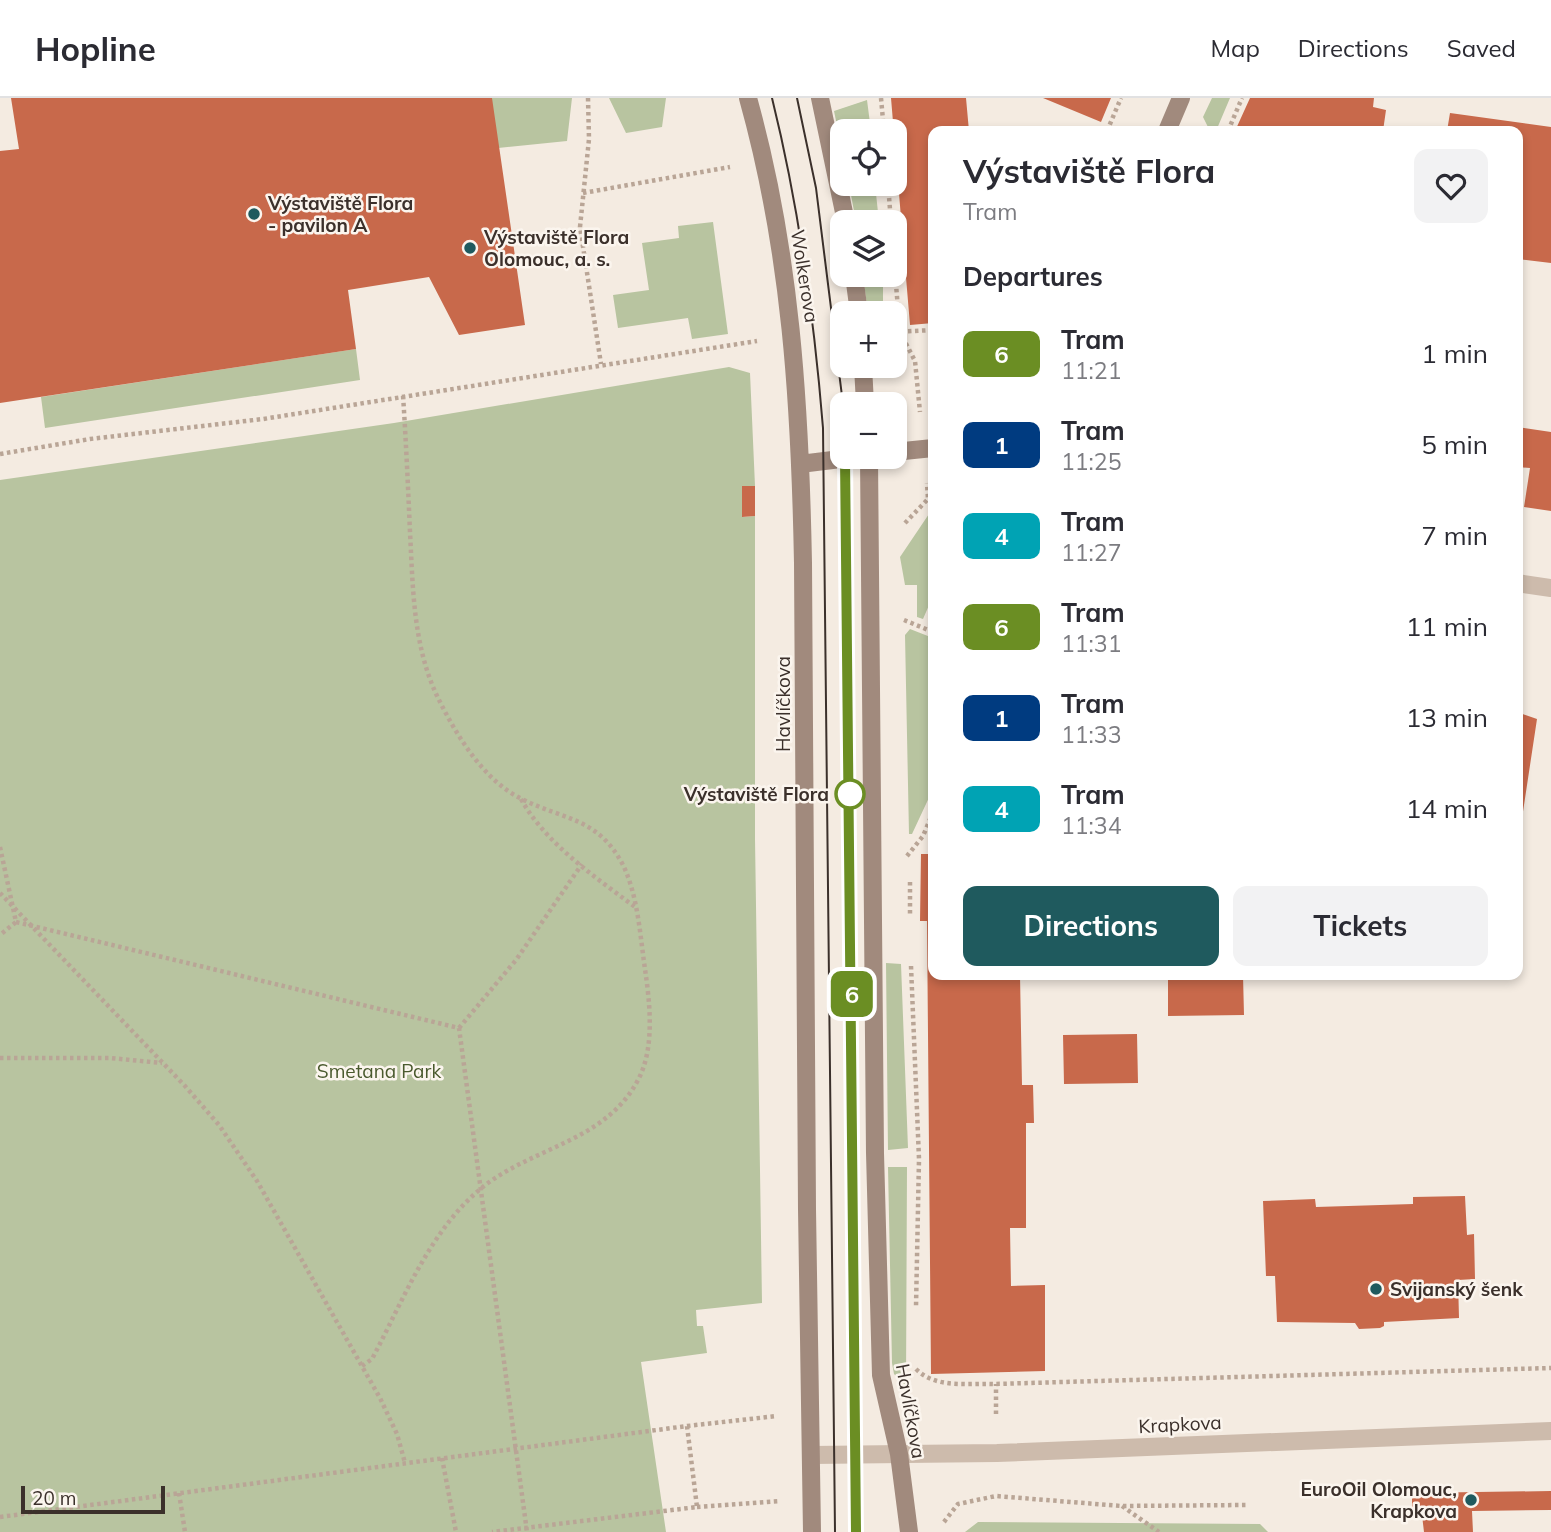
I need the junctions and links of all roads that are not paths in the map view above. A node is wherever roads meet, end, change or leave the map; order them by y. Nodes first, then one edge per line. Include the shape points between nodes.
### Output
1 (748, 98) edge
2 (820, 98) edge
3 (1181, 98) edge
4 (1169, 126) edge
5 (843, 210) edge
6 (928, 449) edge
7 (907, 451) edge
8 (830, 460) edge
9 (800, 464) junction
10 (869, 469) edge
11 (1523, 584) edge
12 (1551, 588) edge
13 (1551, 1431) edge
14 (899, 1454) junction
15 (811, 1455) junction
16 (813, 1532) edge
17 (909, 1532) edge

1 - 9 street, Wolkerova via 788,293
2 - 5 street
3 - 4 street
6 - 7 street
8 - 9 street
9 - 15 street, Havlíčkova
10 - 14 street, Havlíčkova via 879,1320 881,1375
11 - 12 street
13 - 14 street, Krapkova
14 - 15 street, Krapkova
14 - 17 street, Havlíčkova
15 - 16 street, Havlíčkova

